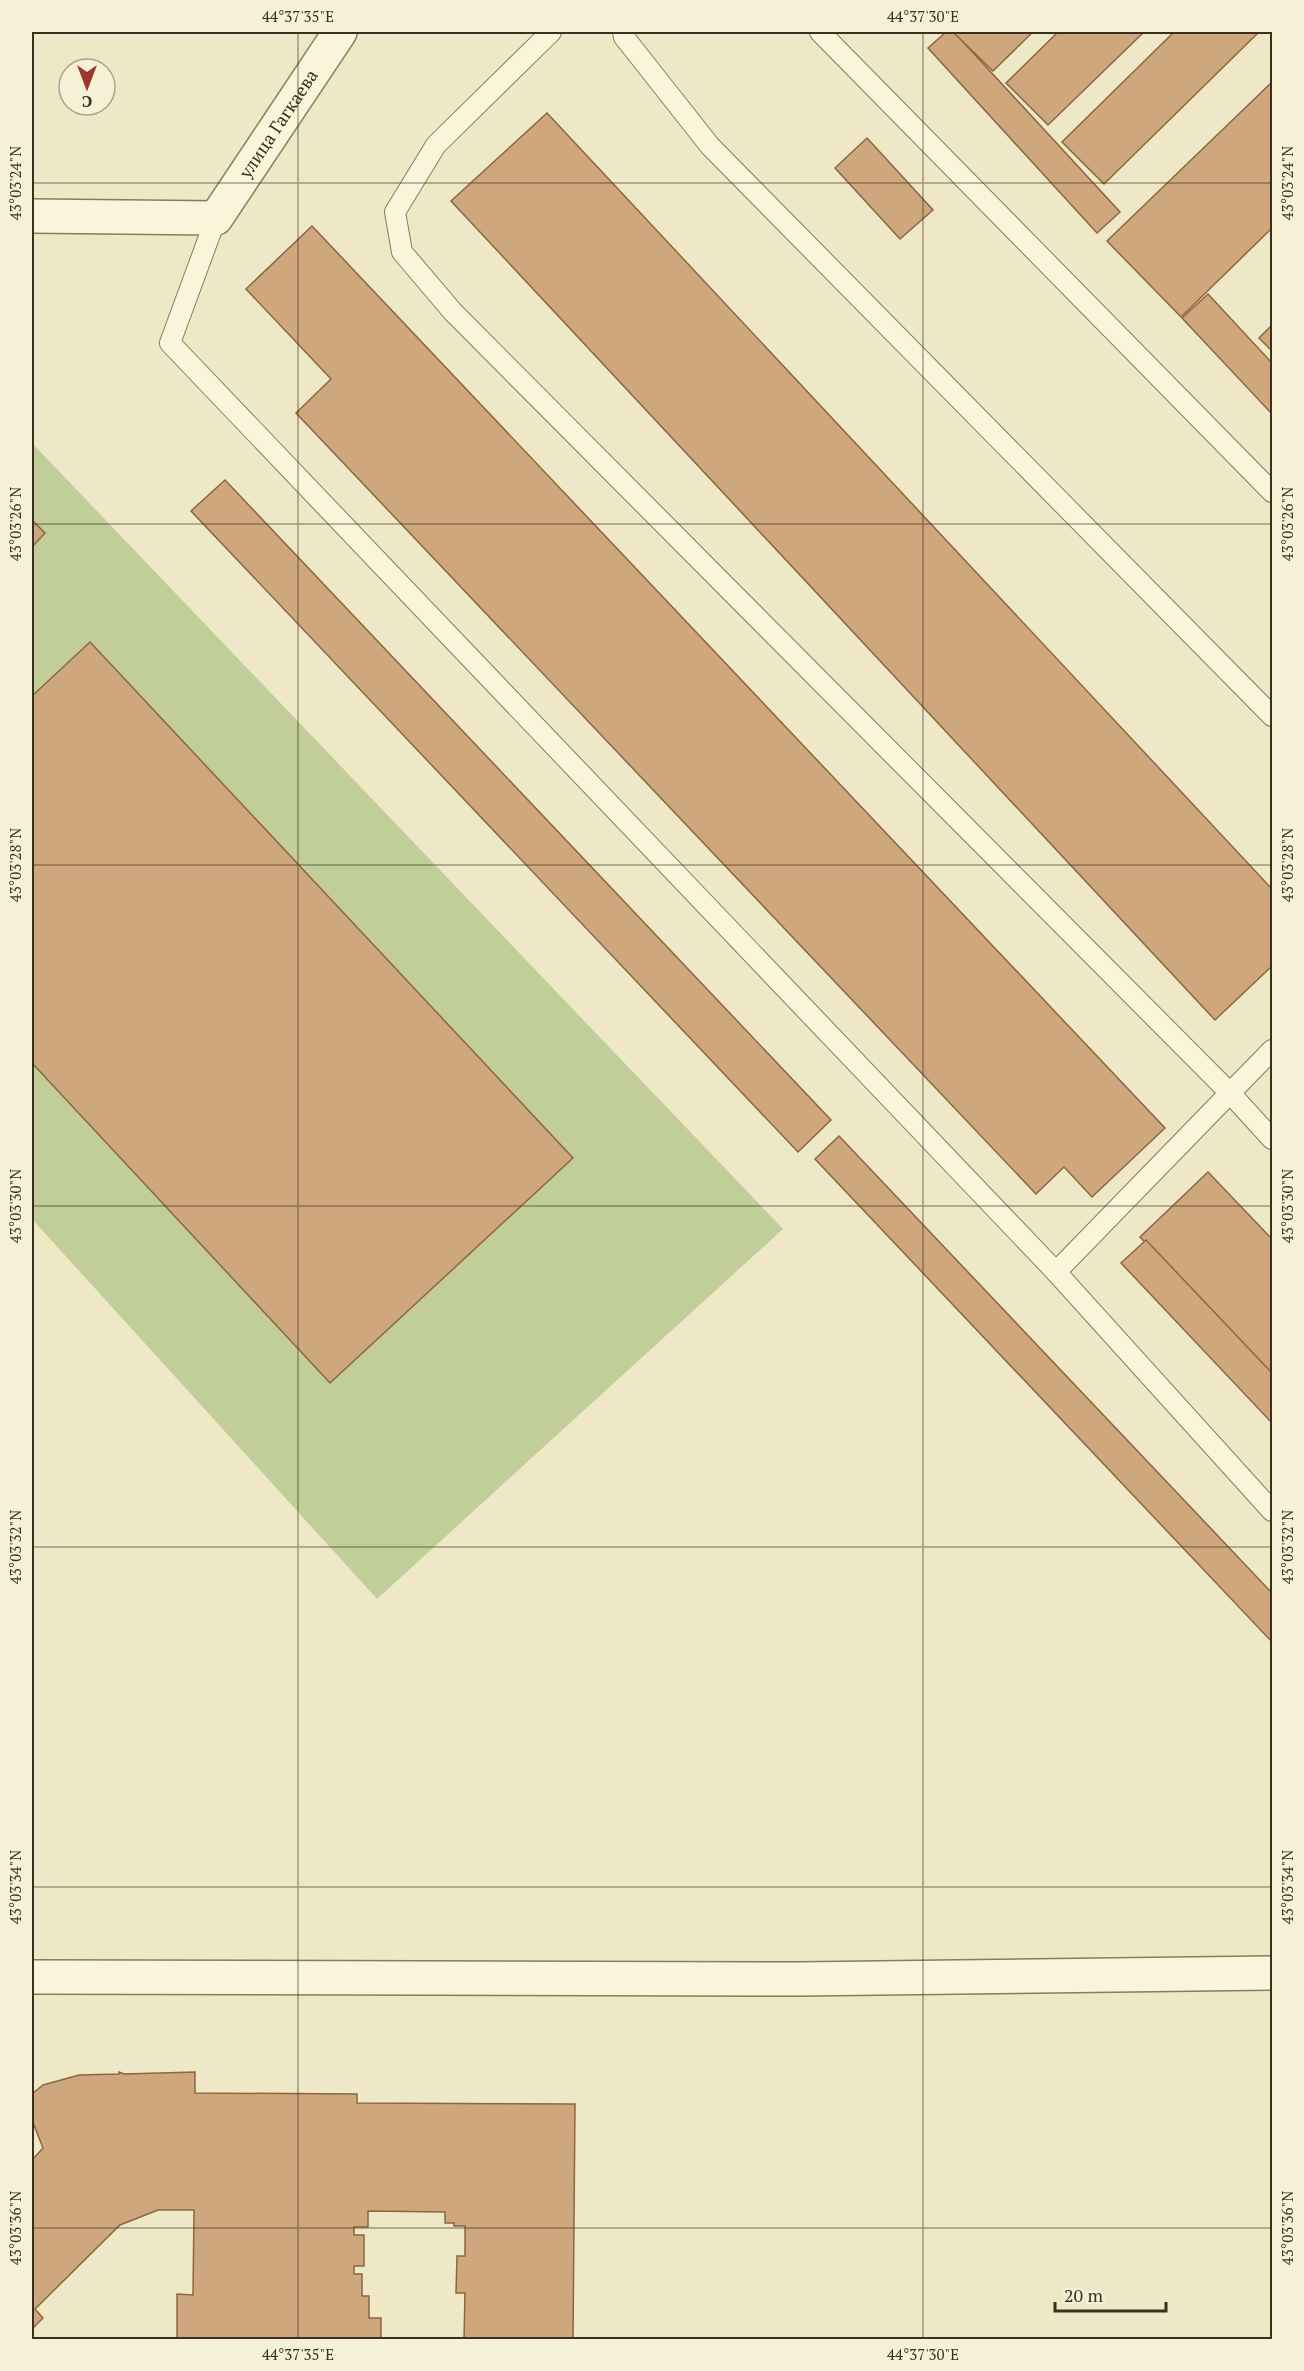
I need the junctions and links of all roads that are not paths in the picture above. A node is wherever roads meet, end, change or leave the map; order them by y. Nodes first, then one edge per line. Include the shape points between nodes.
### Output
1 (340, 32) edge
2 (551, 32) edge
3 (623, 32) edge
4 (820, 32) edge
5 (32, 216) edge
6 (216, 218) junction
7 (1272, 492) edge
8 (1272, 716) edge
9 (1272, 1050) edge
10 (1230, 1093) junction
11 (1272, 1138) edge
12 (1056, 1272) junction
13 (1272, 1511) edge
14 (1272, 1973) edge
15 (32, 1977) edge

1 - 6 street, улица Гагкаева
2 - 10 lane via 436,145 395,212 402,252 453,312
3 - 8 lane via 710,146
4 - 7 lane
5 - 6 street
6 - 12 lane via 170,343
9 - 10 lane
10 - 11 lane
10 - 12 lane
12 - 13 lane
14 - 15 street via 799,1978

